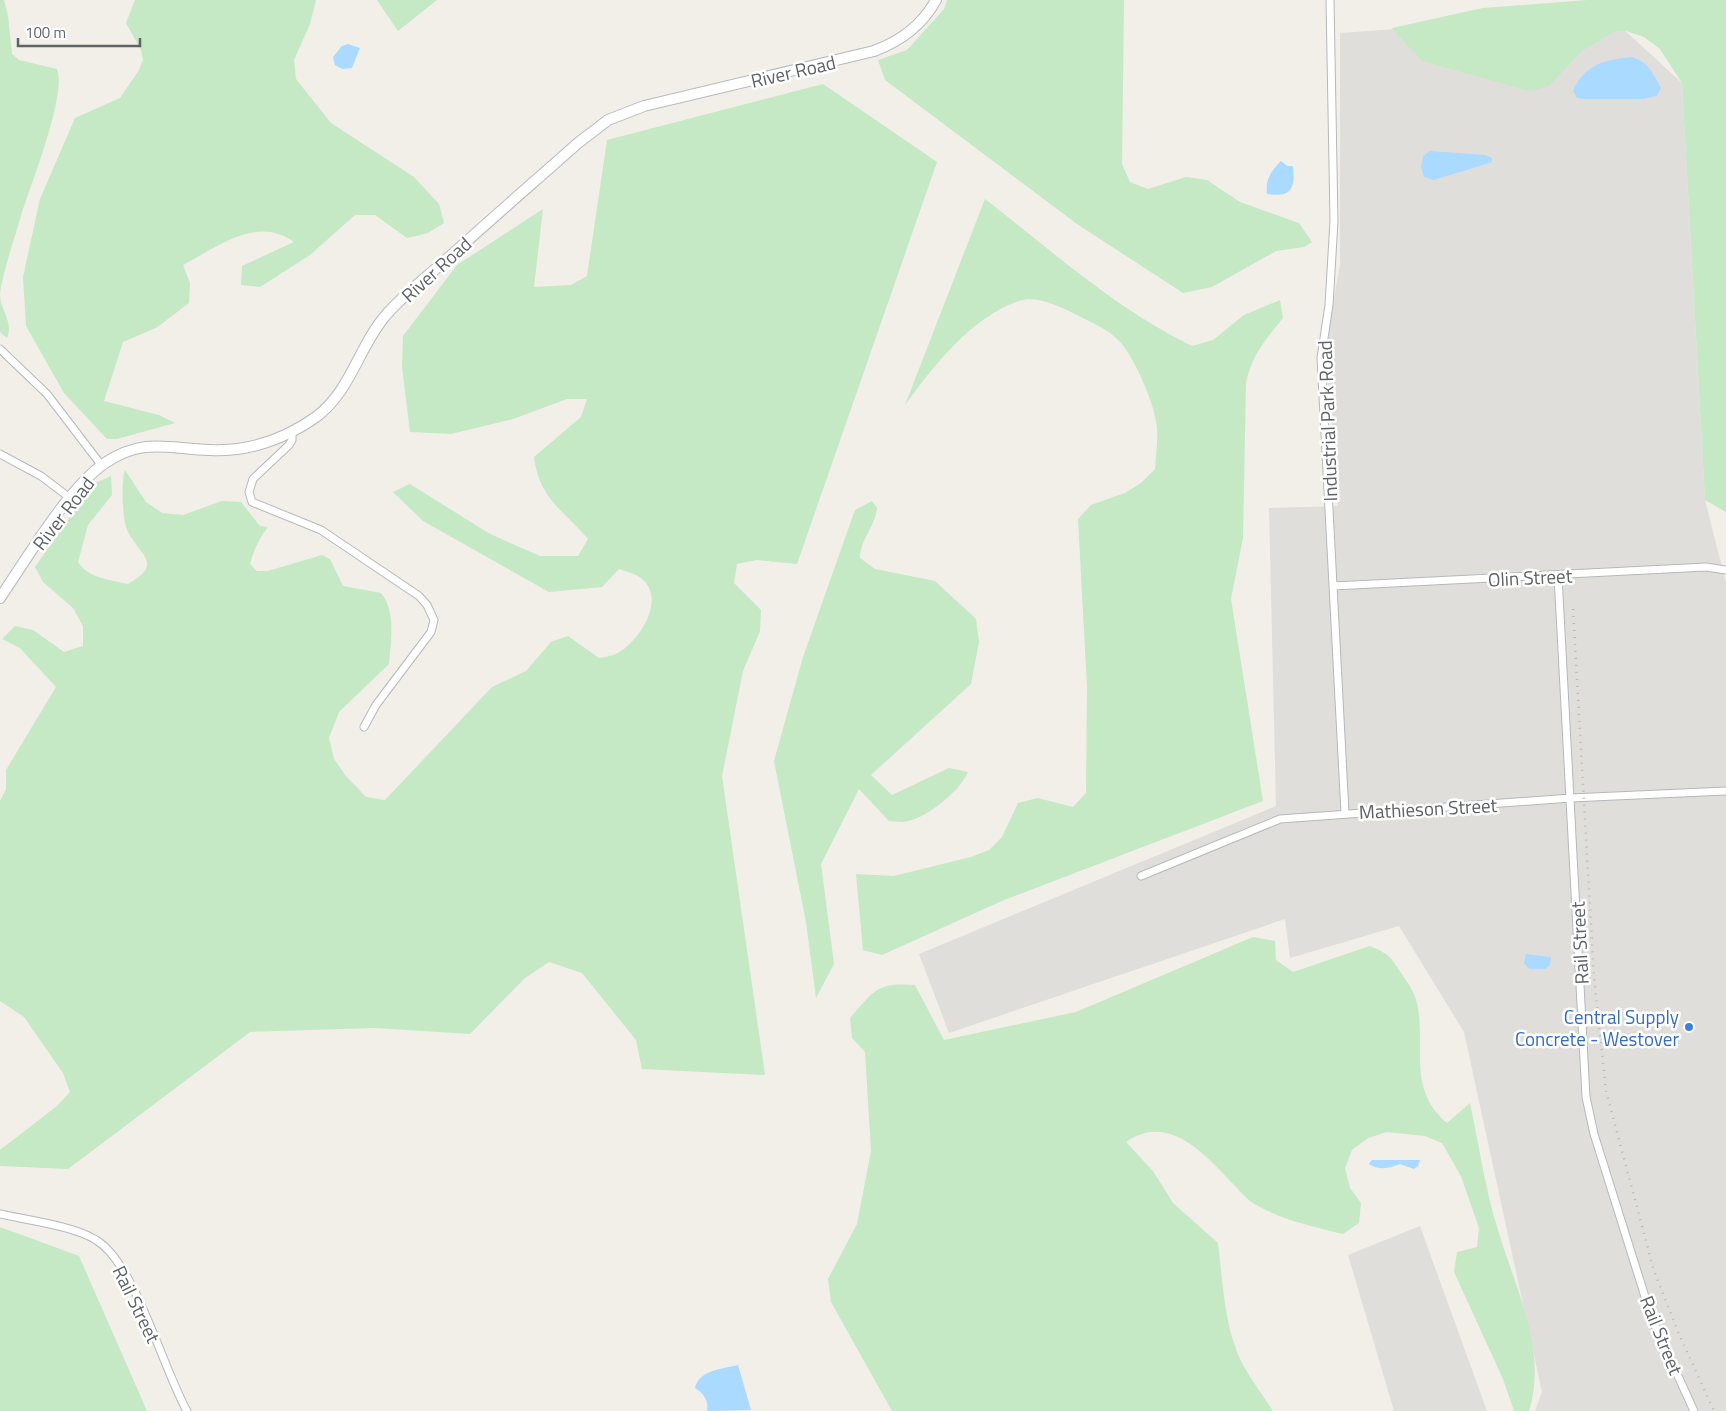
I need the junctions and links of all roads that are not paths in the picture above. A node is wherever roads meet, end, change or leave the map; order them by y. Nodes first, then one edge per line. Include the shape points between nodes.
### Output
1 (936, 0) edge
2 (1330, 0) edge
3 (0, 349) edge
4 (292, 432) junction
5 (0, 454) edge
6 (102, 466) junction
7 (70, 498) junction
8 (1726, 570) edge
9 (1558, 576) junction
10 (1333, 586) junction
11 (0, 598) edge
12 (364, 727) dead end
13 (1726, 791) edge
14 (1571, 798) junction
15 (1345, 813) junction
16 (1141, 876) dead end
17 (0, 1214) edge
18 (187, 1411) edge
19 (1694, 1411) edge

1 - 4 street, River Road via 915,28 892,44 851,58 644,106 592,130 386,315 336,398 316,417
2 - 10 street, Industrial Park Road via 1334,221 1330,296 1321,358
3 - 6 street via 47,394
4 - 6 street, River Road via 270,442 240,449 156,445 138,448
4 - 12 street via 289,445 254,479 249,492 252,502 308,524 348,546 419,596 427,604 434,620 431,632 376,705
5 - 7 street via 41,476
6 - 7 street, River Road
7 - 11 street, River Road
8 - 9 street, Olin Street via 1706,567
9 - 10 street, Olin Street
9 - 14 street, Rail Street
10 - 15 street, Industrial Park Road
13 - 14 street, Mathieson Street
14 - 15 street, Mathieson Street
14 - 19 street, Rail Street via 1588,1111 1652,1318
15 - 16 street, Mathieson Street via 1280,819
17 - 18 street, Rail Street via 84,1234 108,1250 131,1286

